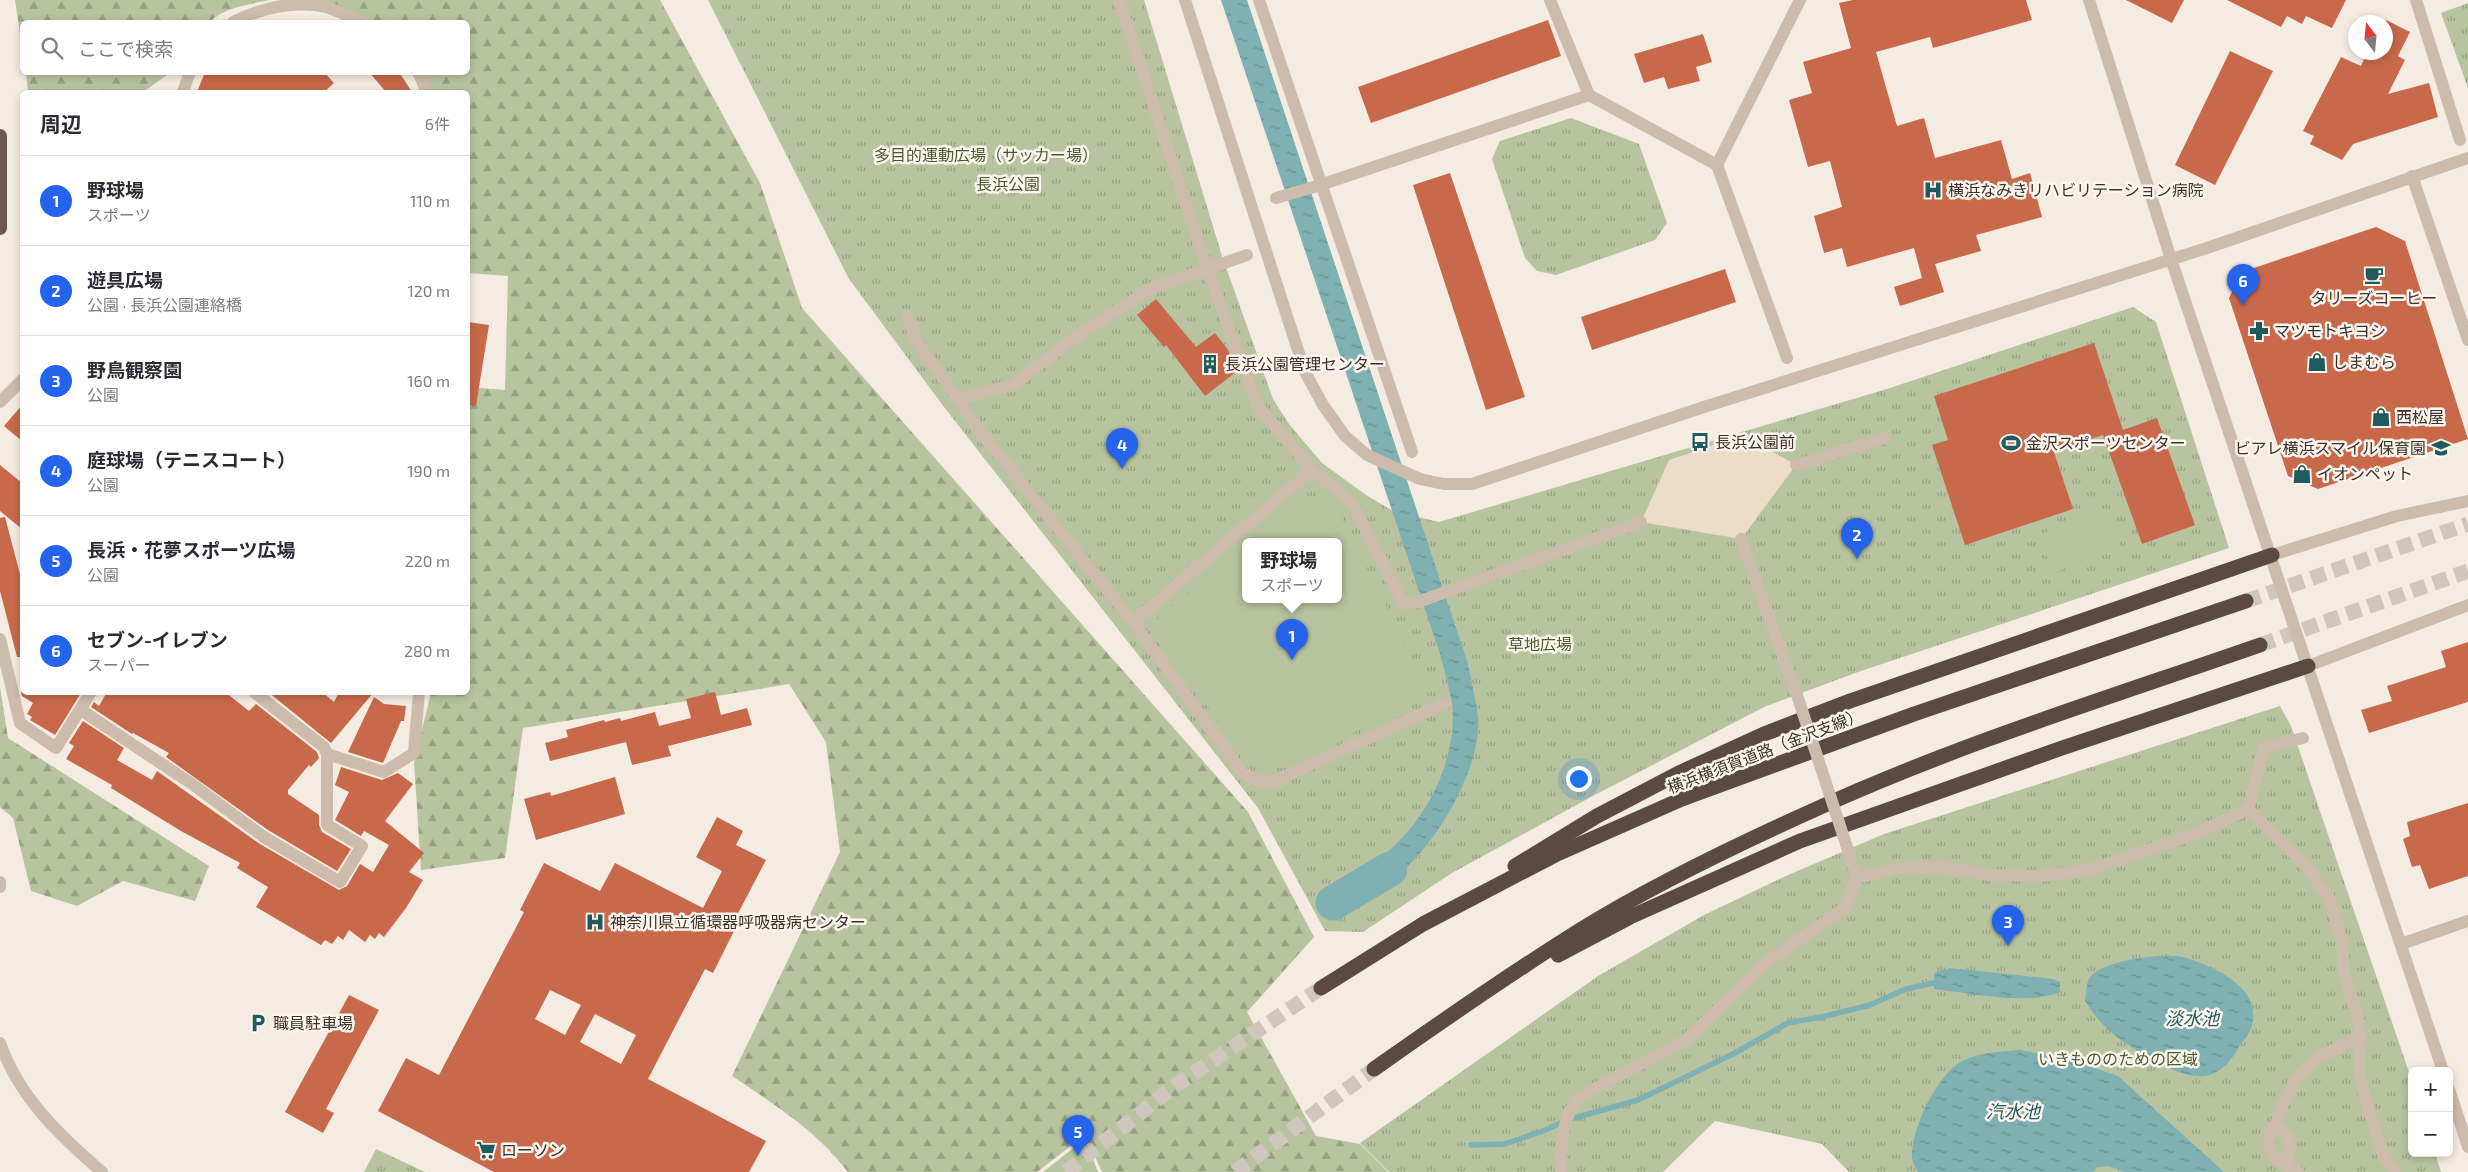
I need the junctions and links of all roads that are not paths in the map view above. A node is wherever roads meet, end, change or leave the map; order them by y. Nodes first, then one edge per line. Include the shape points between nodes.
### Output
1 (1119, 0) edge
2 (1186, 0) edge
3 (1259, 0) edge
4 (1550, 0) edge
5 (1800, 0) edge
6 (2090, 0) edge
7 (2416, 0) edge
8 (238, 20) edge
9 (357, 20) edge
10 (189, 75) edge
11 (419, 75) edge
12 (184, 90) edge
13 (425, 90) edge
14 (1589, 95) junction
15 (0, 136) edge
16 (2460, 140) dead end
17 (2468, 158) edge
18 (1717, 165) junction
19 (2412, 176) junction
20 (1318, 186) junction
21 (1276, 198) dead end
22 (0, 228) edge
23 (1247, 256) dead end
24 (2171, 259) junction
25 (1207, 268) junction
26 (908, 317) dead end
27 (2468, 340) edge
28 (1786, 358) dead end
29 (20, 382) edge
30 (958, 399) junction
31 (0, 402) edge
32 (1885, 438) dead end
33 (1412, 452) dead end
34 (1796, 465) dead end
35 (1312, 470) junction
36 (2468, 501) edge
37 (1640, 522) dead end
38 (1741, 540) dead end
39 (2272, 555) junction
40 (2246, 601) tunnel mouth
41 (2468, 605) edge
42 (1132, 622) junction
43 (0, 639) edge
44 (2260, 645) tunnel mouth
45 (2308, 666) junction
46 (88, 695) edge
47 (258, 695) edge
48 (419, 695) edge
49 (1446, 702) dead end
50 (80, 710) junction
51 (2303, 738) dead end
52 (327, 754) junction
53 (2248, 810) junction
54 (1857, 878) junction
55 (0, 882) edge
56 (0, 887) edge
57 (2468, 921) edge
58 (1423, 924) junction
59 (2401, 944) junction
60 (1321, 988) tunnel mouth
61 (1471, 1001) junction
62 (2361, 1037) junction
63 (0, 1043) edge
64 (2442, 1067) edge
65 (1374, 1069) tunnel mouth
66 (2453, 1101) edge
67 (2276, 1124) junction
68 (2468, 1147) edge
69 (2284, 1165) junction
70 (102, 1172) edge
71 (1561, 1172) edge
72 (2298, 1172) edge
73 (2394, 1172) edge

1 - 25 street
2 - 24 street via 1305,372 1345,436 1367,455 1420,479 1444,484 1472,484
3 - 20 street
4 - 14 street
5 - 18 street
6 - 24 street
7 - 16 street
8 - 9 street via 289,2 325,6
10 - 12 street
11 - 13 street
14 - 18 street
14 - 20 street
15 - 22 highway
17 - 19 street
18 - 28 street
19 - 24 street
19 - 27 street
20 - 21 street
20 - 33 street
23 - 25 street
24 - 39 street
25 - 30 street via 1152,288 1078,335 1012,385
25 - 35 street via 1257,405
26 - 30 street via 916,341
29 - 31 street
30 - 42 street via 979,430
32 - 34 street
35 - 37 street via 1353,504 1404,604 1418,602
35 - 42 street
36 - 39 street via 2397,516
38 - 54 street, bridge via 1796,692
39 - 45 street
39 - 58 highway via 1850,701 1764,734 1597,816
40 - 58 highway, 横浜横須賀道路（金沢支線） via 1905,717 1682,799 1554,856
41 - 45 street
42 - 49 street via 1243,772 1256,780 1272,782
43 - 50 street via 20,724 56,748
44 - 61 highway via 1932,760 1814,809 1700,864 1582,929
45 - 59 street
45 - 61 highway via 1800,840 1630,917
46 - 50 street
47 - 52 street via 324,747
48 - 52 street via 414,753 384,772
50 - 52 street via 192,784 264,837 340,882 362,846 327,825
51 - 53 street via 2264,748
53 - 54 street via 2196,834 2089,870 2040,876 1990,875 1942,867 1899,868
53 - 62 street via 2305,865 2329,898 2343,944 2343,969
54 - 71 street via 1845,908 1767,962 1686,1040 1578,1098 1568,1111
55 - 56 street
57 - 59 street
58 - 60 highway, 横浜横須賀道路（金沢支線）
59 - 64 street
61 - 65 highway
62 - 67 street via 2323,1054 2303,1070 2286,1094
62 - 73 street via 2360,1081 2383,1155
63 - 70 street via 8,1065 34,1105 60,1135
66 - 68 street
67 - 69 street via 2290,1140 2291,1150
67 - 69 street via 2267,1143 2271,1154
69 - 72 street

